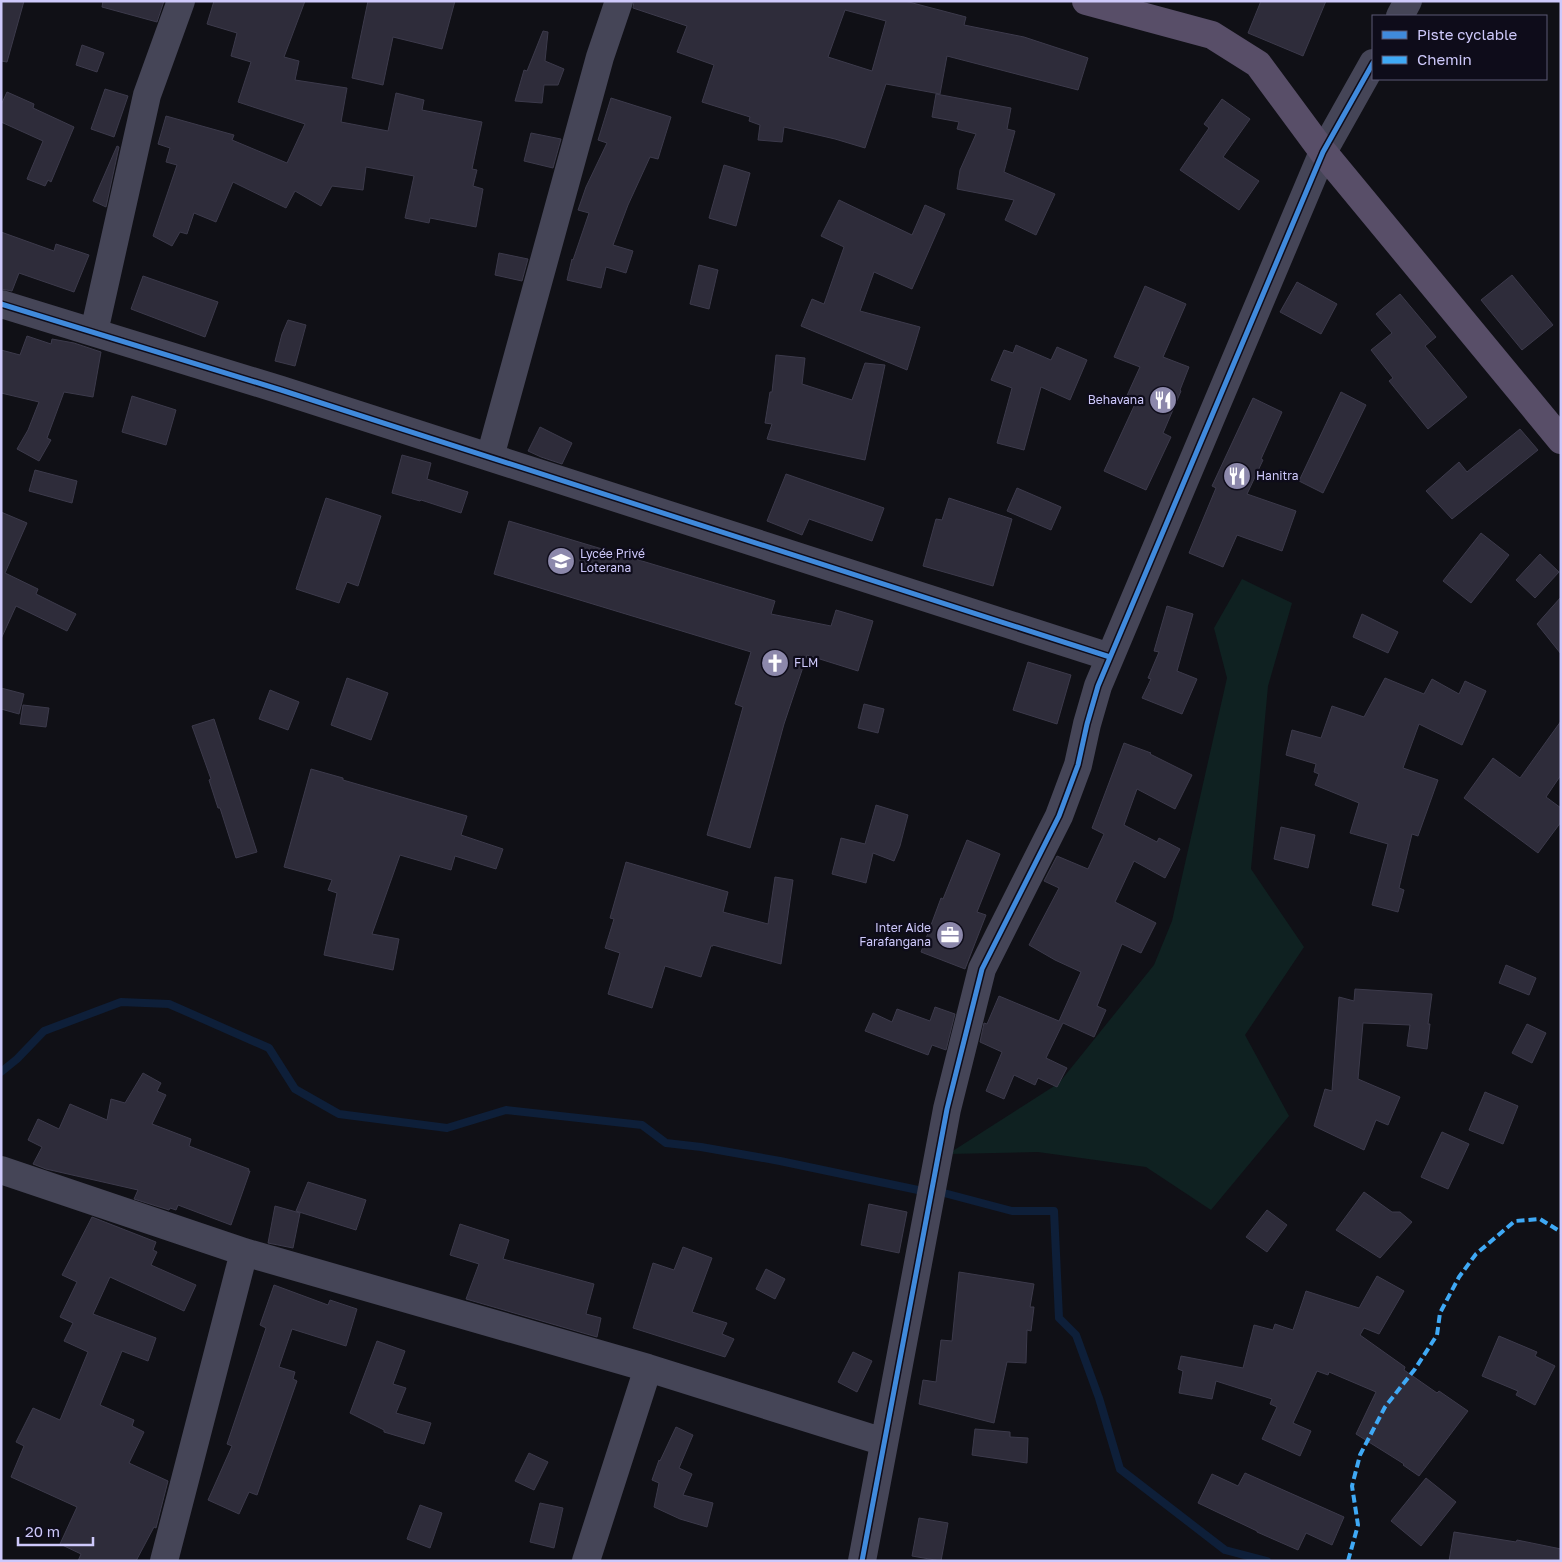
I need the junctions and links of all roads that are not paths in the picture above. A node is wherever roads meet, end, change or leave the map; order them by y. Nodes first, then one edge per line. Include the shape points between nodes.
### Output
1 (181, 1) edge
2 (619, 1) edge
3 (1086, 1) edge
4 (1408, 1) edge
5 (1401, 15) edge
6 (1372, 66) edge
7 (1323, 152) junction
8 (1, 304) edge
9 (94, 332) junction
10 (1561, 440) edge
11 (490, 456) junction
12 (1110, 657) junction
13 (1, 1170) edge
14 (244, 1252) junction
15 (648, 1368) junction
16 (884, 1442) junction
17 (164, 1561) edge
18 (586, 1561) edge
19 (862, 1561) edge

1 - 9 street via 147,95
2 - 11 street via 600,57
3 - 7 main road via 1212,35 1258,64
4 - 5 street
6 - 7 street
7 - 10 main road
7 - 12 street
8 - 9 street
9 - 11 street
11 - 12 street
12 - 16 street via 1098,686 1078,765 1059,816 982,969 947,1109
13 - 14 street
14 - 15 street
14 - 17 street
15 - 16 street
15 - 18 street
16 - 19 street

